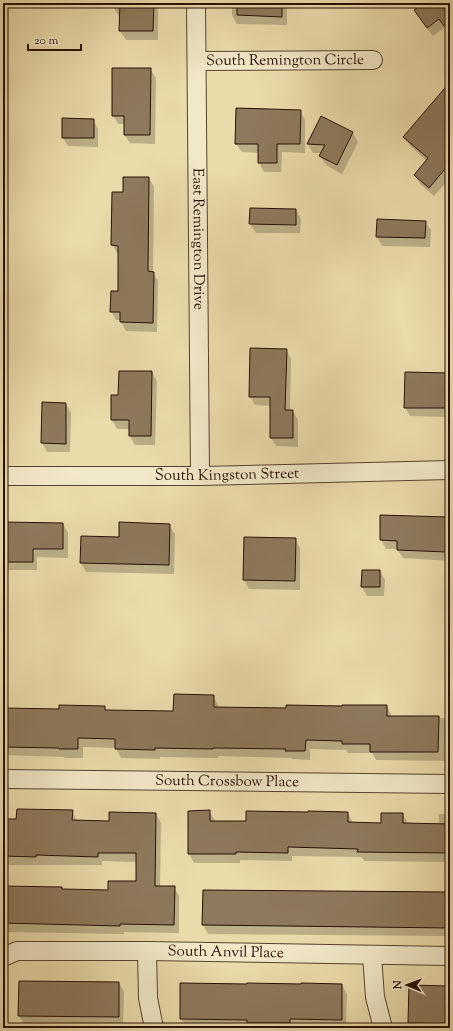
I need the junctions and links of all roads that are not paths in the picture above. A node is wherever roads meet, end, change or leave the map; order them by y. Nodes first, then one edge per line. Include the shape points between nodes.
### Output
1 (196, 3) edge
2 (373, 60) dead end
3 (197, 61) junction
4 (450, 470) edge
5 (3, 476) edge
6 (200, 476) junction
7 (3, 778) edge
8 (450, 784) edge
9 (147, 951) junction
10 (372, 955) junction
11 (450, 956) edge
12 (3, 957) edge
13 (154, 1028) edge
14 (383, 1028) edge

1 - 3 street, East Remington Drive
2 - 3 street, South Remington Circle
3 - 6 street, East Remington Drive
4 - 6 street, South Kingston Street
5 - 6 street, South Kingston Street
7 - 8 street, South Crossbow Place
9 - 10 street, South Anvil Place
9 - 12 street, South Anvil Place via 17,951
9 - 13 street via 148,998
10 - 11 street, South Anvil Place
10 - 14 street via 375,997

